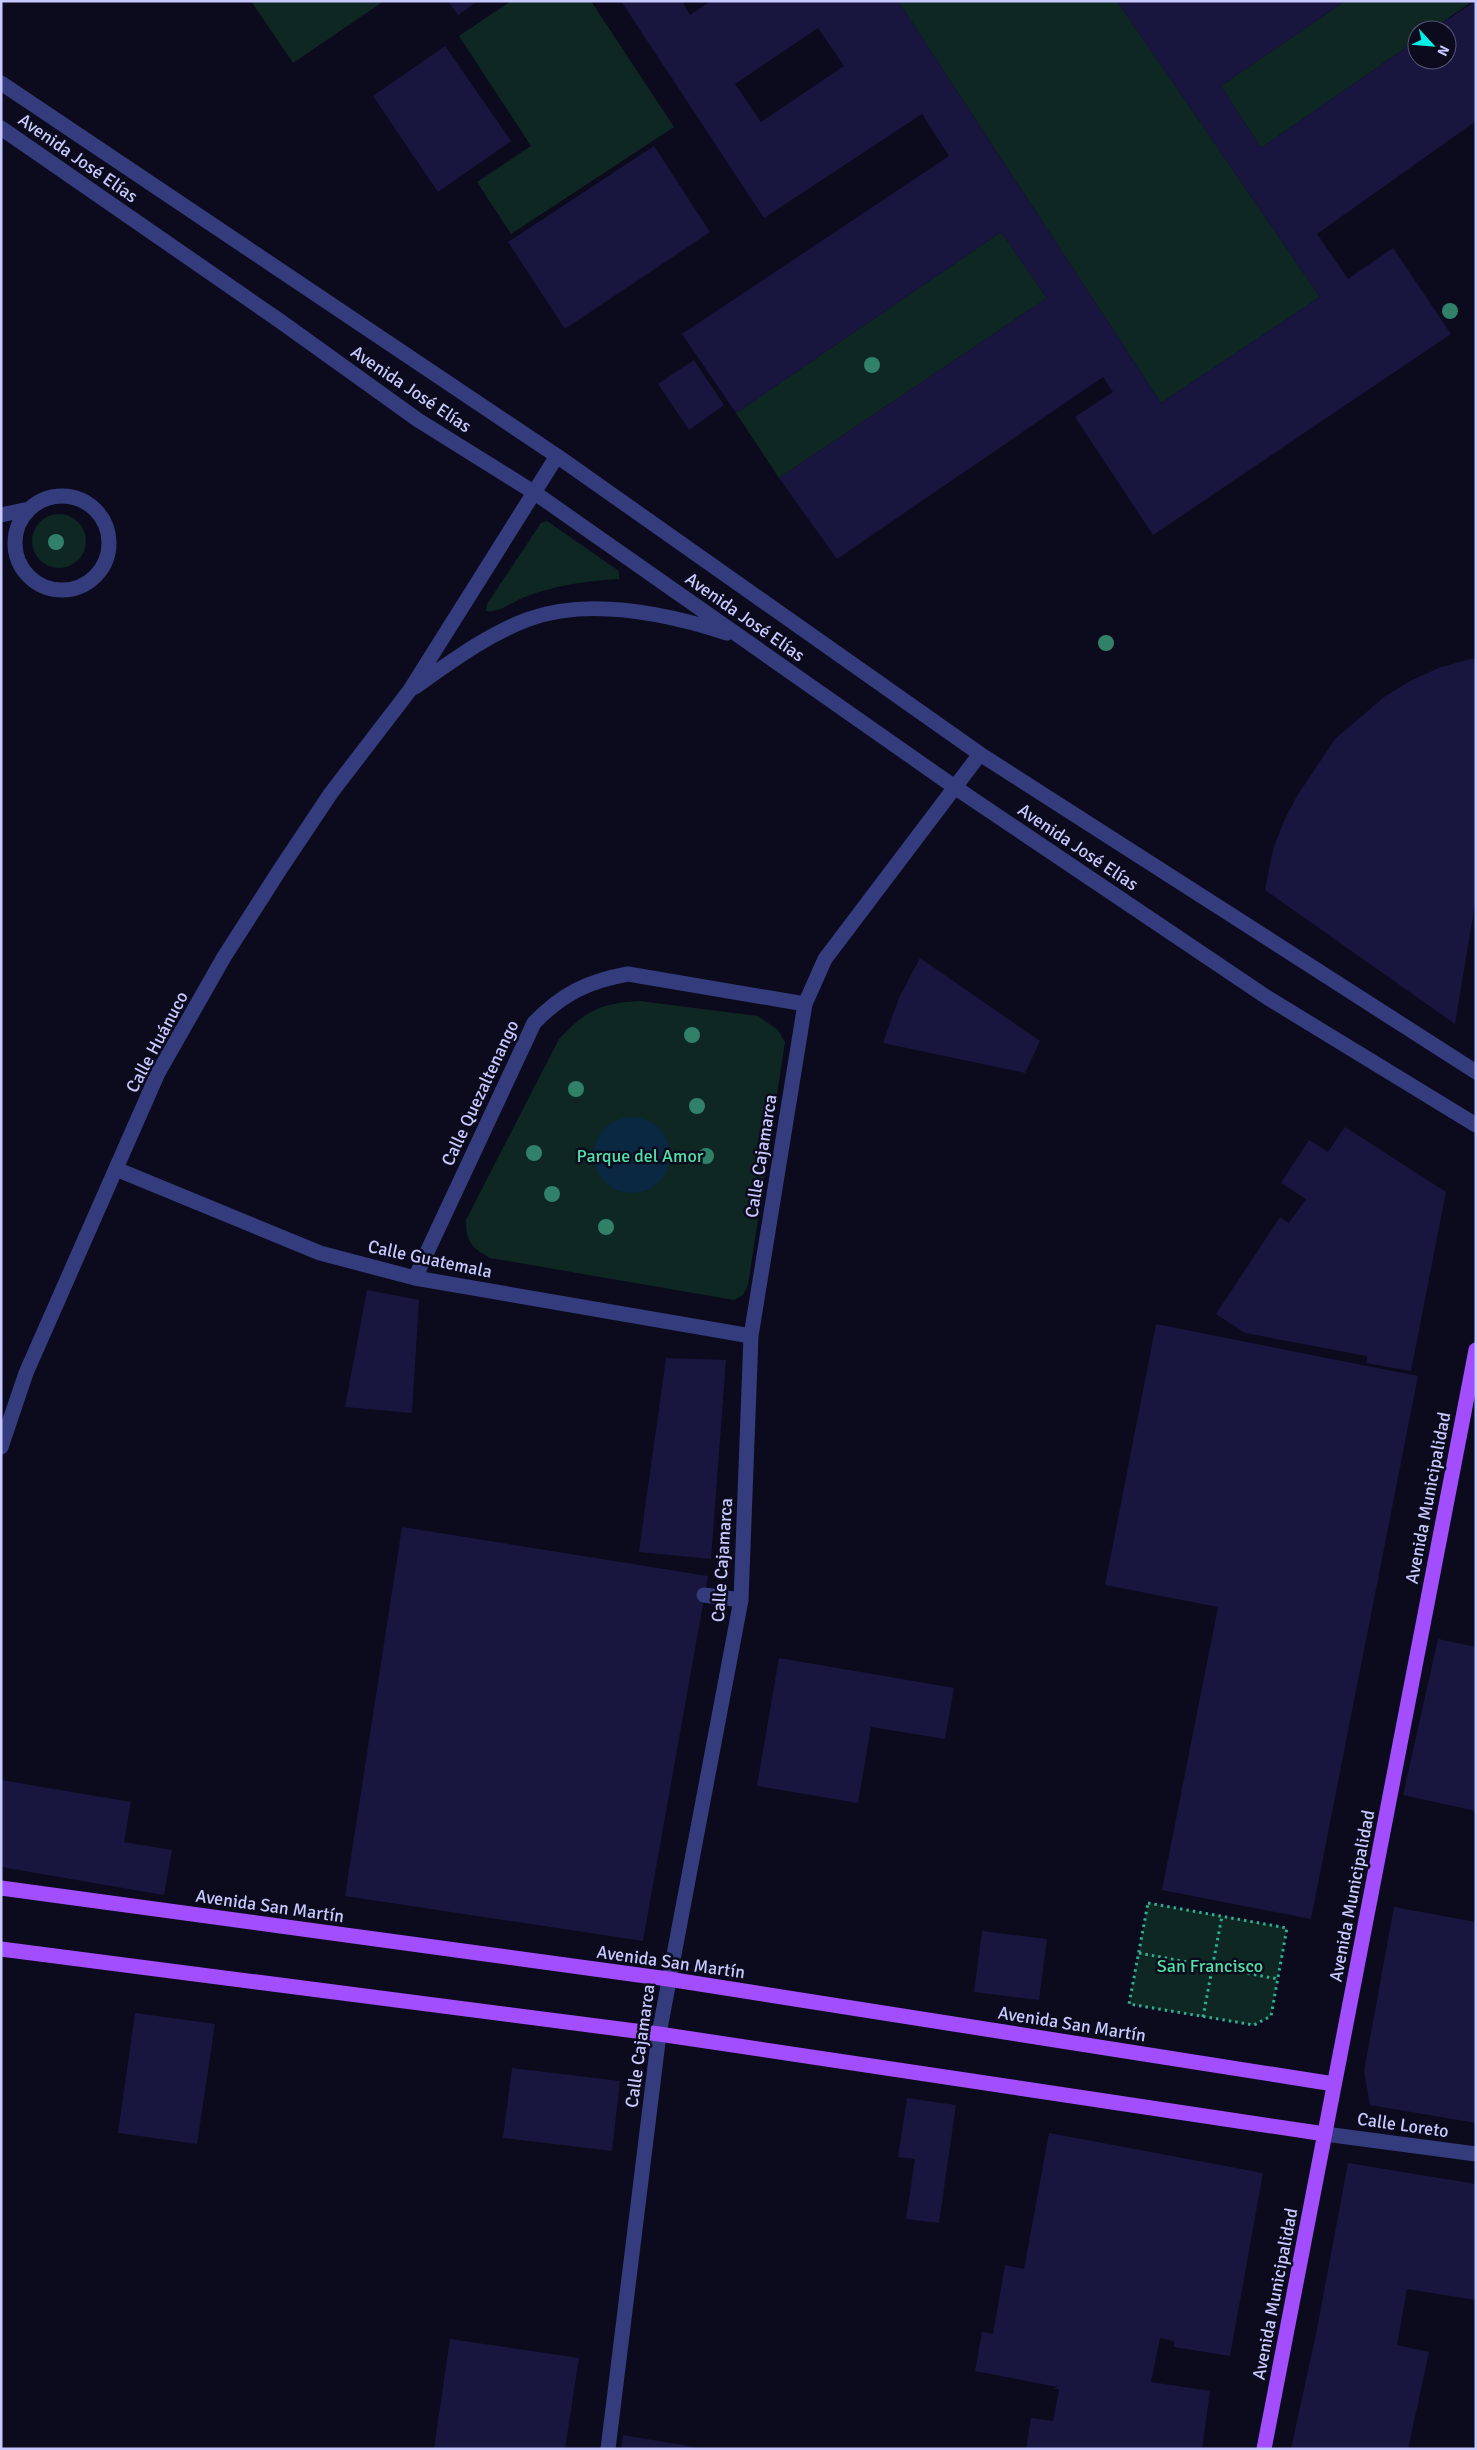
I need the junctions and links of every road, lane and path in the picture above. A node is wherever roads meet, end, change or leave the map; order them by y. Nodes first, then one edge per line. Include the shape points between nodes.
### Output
1 (1, 83) edge
2 (1, 128) edge
3 (557, 456) junction
4 (535, 493) junction
5 (29, 509) junction
6 (2, 516) edge
7 (15, 536) junction
8 (744, 639) junction
9 (410, 690) junction
10 (980, 754) junction
11 (956, 788) junction
12 (805, 1004) junction
13 (1476, 1072) edge
14 (1476, 1126) edge
15 (116, 1169) junction
16 (416, 1278) junction
17 (751, 1336) junction
18 (1476, 1350) edge
19 (1, 1447) edge
20 (704, 1595) dead end
21 (741, 1600) junction
22 (1, 1888) edge
23 (1222, 1916) junction
24 (1, 1949) edge
25 (1139, 1953) junction
26 (1212, 1966) junction
27 (668, 1979) junction
28 (1278, 1979) junction
29 (1203, 2017) junction
30 (659, 2034) junction
31 (1334, 2084) junction
32 (1325, 2134) junction
33 (1476, 2154) edge
34 (608, 2449) edge
35 (1264, 2449) edge

1 - 3 street, Avenida José Elías
2 - 4 street, Avenida José Elías via 418,420
3 - 4 street
3 - 10 street, Avenida José Elías
4 - 8 street, Avenida José Elías
4 - 9 street
5 - 6 street
5 - 7 street
5 - 7 street via 42,500 57,496 73,496 89,504 102,517 109,534 108,552 102,569 89,582 75,589 59,591 44,587 30,579 21,567
6 - 7 street
8 - 9 street via 704,626 612,608 562,612 530,618 503,631 471,648
8 - 11 street, Avenida José Elías
9 - 15 street, Calle Huánuco via 331,793 224,957 158,1073
10 - 11 street, Calle Cajamarca
10 - 13 street, Avenida José Elías
11 - 12 street, Calle Cajamarca via 825,959
11 - 14 street, Avenida José Elías via 1268,998
12 - 16 street, Calle Quezaltenango via 628,974 604,978 578,988 554,1003 534,1023
12 - 17 street, Calle Cajamarca
15 - 16 street, Calle Guatemala via 320,1253
15 - 19 street, Calle Huánuco via 26,1373
16 - 17 street, Calle Guatemala
17 - 21 street, Calle Cajamarca
18 - 31 main road, Avenida Municipalidad
20 - 21 street
21 - 27 street, Calle Cajamarca
22 - 27 main road, Avenida San Martín
23 - 25 path via 1148,1903
23 - 26 path
23 - 28 path via 1287,1928
24 - 30 main road
25 - 26 path
25 - 29 path via 1130,2004
26 - 28 path
26 - 29 path
27 - 30 street, Calle Cajamarca
27 - 31 main road, Avenida San Martín
28 - 29 path via 1271,2016 1254,2025
30 - 32 main road
30 - 34 street, Calle Cajamarca
31 - 32 main road, Avenida Municipalidad
32 - 33 street, Calle Loreto
32 - 35 main road, Avenida Municipalidad

